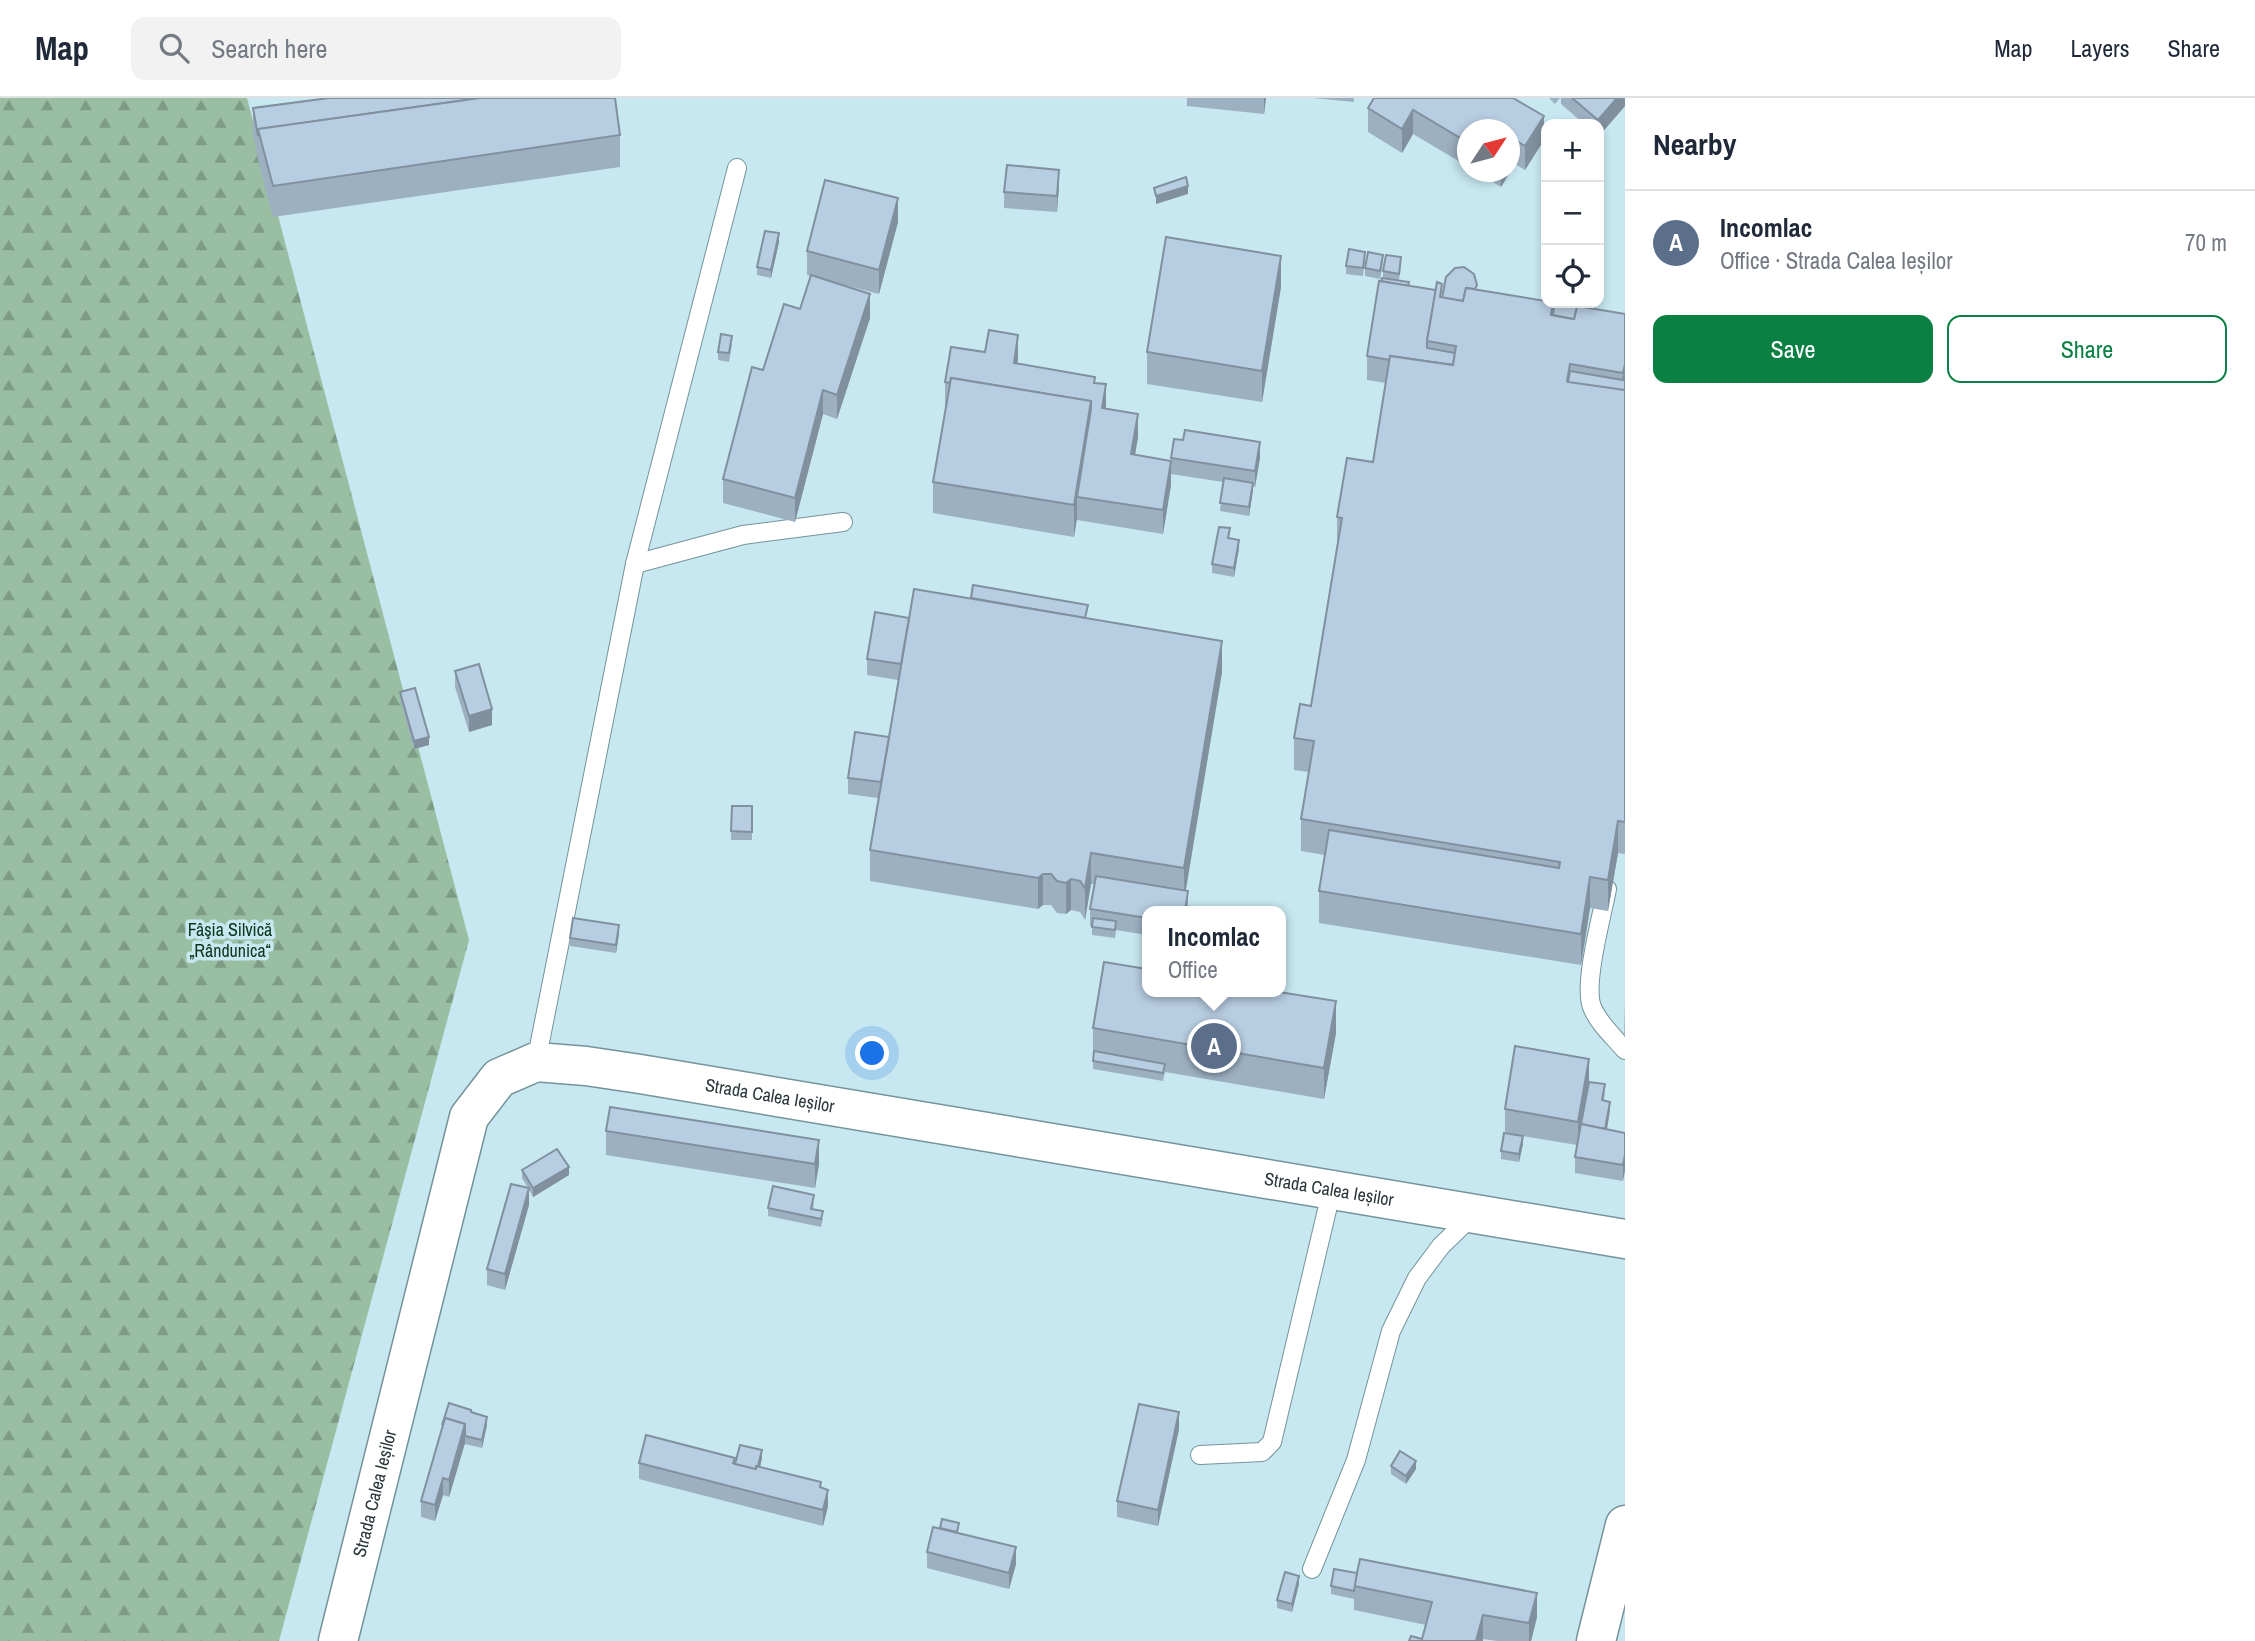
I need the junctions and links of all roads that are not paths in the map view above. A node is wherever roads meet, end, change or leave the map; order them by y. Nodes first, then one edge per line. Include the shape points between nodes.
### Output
1 (737, 168) dead end
2 (843, 522) dead end
3 (635, 564) junction
4 (1606, 889) edge
5 (1625, 1050) edge
6 (536, 1062) junction
7 (1332, 1189) junction
8 (1476, 1213) junction
9 (1625, 1240) edge
10 (1200, 1455) dead end
11 (1625, 1525) edge
12 (1312, 1569) dead end
13 (338, 1641) edge
14 (1596, 1641) edge

1 - 3 lane
2 - 3 lane via 743,535
3 - 6 lane
4 - 5 lane via 1588,989 1592,1007
6 - 7 street, Strada Calea Ieșilor via 586,1066
6 - 13 street, Strada Calea Ieșilor via 499,1078 469,1117
7 - 8 street, Strada Calea Ieșilor
7 - 10 lane via 1272,1442 1262,1452
8 - 9 street, Strada Calea Ieșilor
8 - 12 lane via 1441,1246 1418,1278 1391,1331 1356,1460
11 - 14 street

